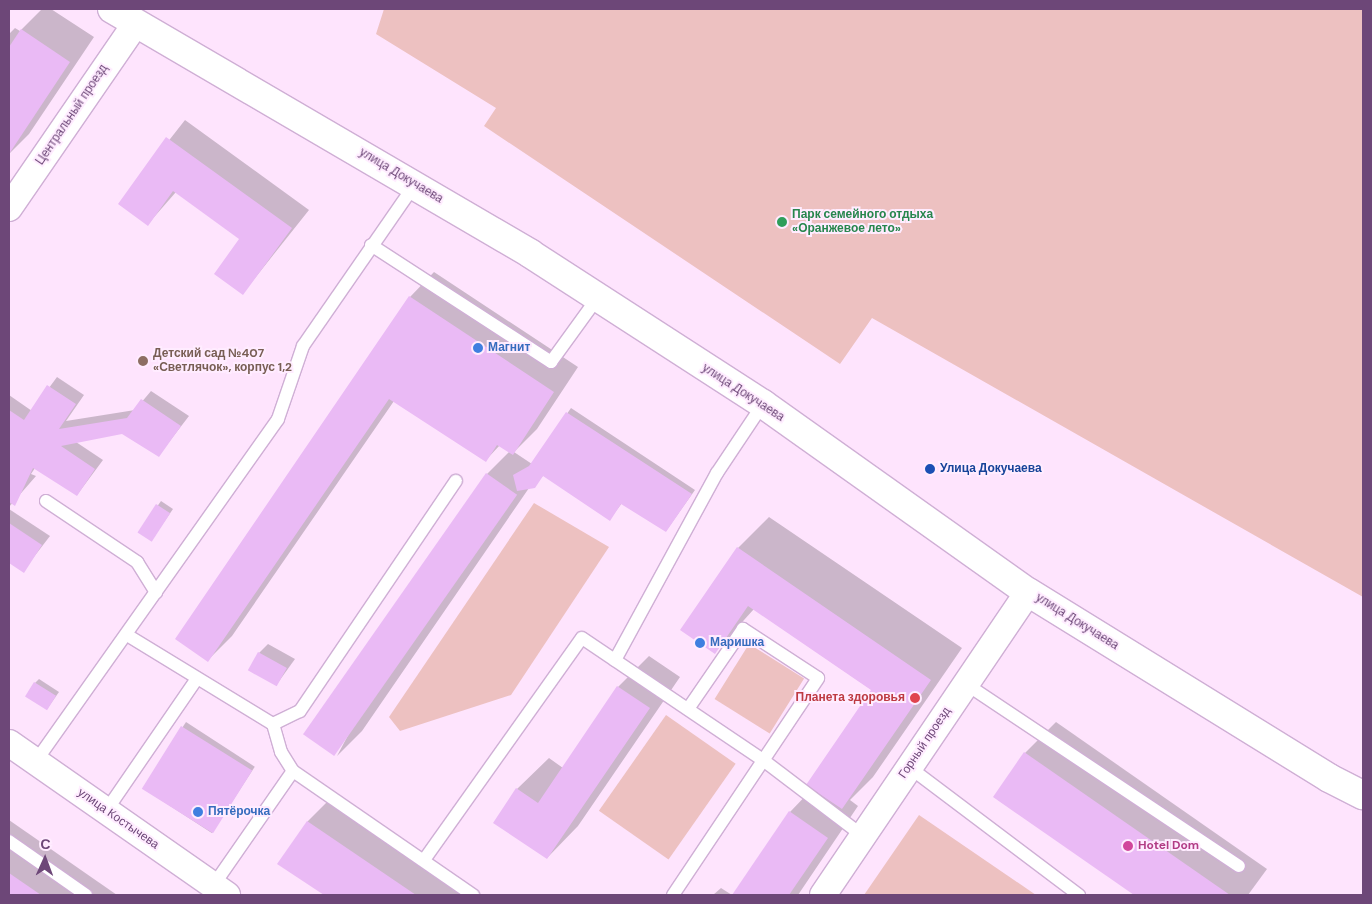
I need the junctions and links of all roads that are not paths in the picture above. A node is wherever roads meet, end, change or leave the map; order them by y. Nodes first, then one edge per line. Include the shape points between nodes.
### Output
1 (112, 9) edge
2 (136, 22) junction
3 (415, 184) junction
4 (9, 208) edge
5 (371, 245) junction
6 (598, 297) junction
7 (763, 404) junction
8 (456, 481) dead end
9 (46, 500) dead end
10 (1028, 592) junction
11 (156, 593) junction
12 (127, 635) junction
13 (615, 660) junction
14 (196, 680) junction
15 (966, 684) junction
16 (688, 709) junction
17 (273, 724) junction
18 (9, 743) edge
19 (763, 760) junction
20 (36, 761) junction
21 (909, 766) junction
22 (292, 770) junction
23 (1363, 795) edge
24 (106, 811) junction
25 (863, 836) junction
26 (9, 841) edge
27 (424, 860) junction
28 (1240, 866) dead end
29 (220, 891) edge
30 (86, 895) edge
31 (473, 895) edge
32 (674, 895) edge
33 (823, 895) edge
34 (1079, 895) edge

1 - 2 main road, улица Докучаева
2 - 3 main road, улица Докучаева
2 - 4 street, Центральный проезд
3 - 5 lane
3 - 6 main road, улица Докучаева
5 - 6 lane via 551,362
5 - 11 lane via 303,346 278,419
6 - 7 main road, улица Докучаева
7 - 10 main road, улица Докучаева
7 - 13 lane via 717,473
8 - 17 lane via 300,711
9 - 11 lane via 137,562
10 - 15 street, Горный проезд
10 - 23 main road, улица Докучаева via 1330,778
11 - 12 lane
12 - 14 lane
12 - 20 lane
13 - 16 lane
13 - 27 lane via 582,638
14 - 17 lane
14 - 24 lane
15 - 21 street, Горный проезд
15 - 28 lane
16 - 19 lane
16 - 19 lane via 743,629 818,678
17 - 22 lane via 281,752
18 - 20 street, улица Костычева
19 - 25 lane
19 - 32 lane
20 - 24 street, улица Костычева
21 - 25 street, Горный проезд
21 - 34 lane
22 - 27 lane
22 - 29 lane
24 - 29 street, улица Костычева
25 - 33 street, Горный проезд
26 - 30 lane
27 - 31 lane

